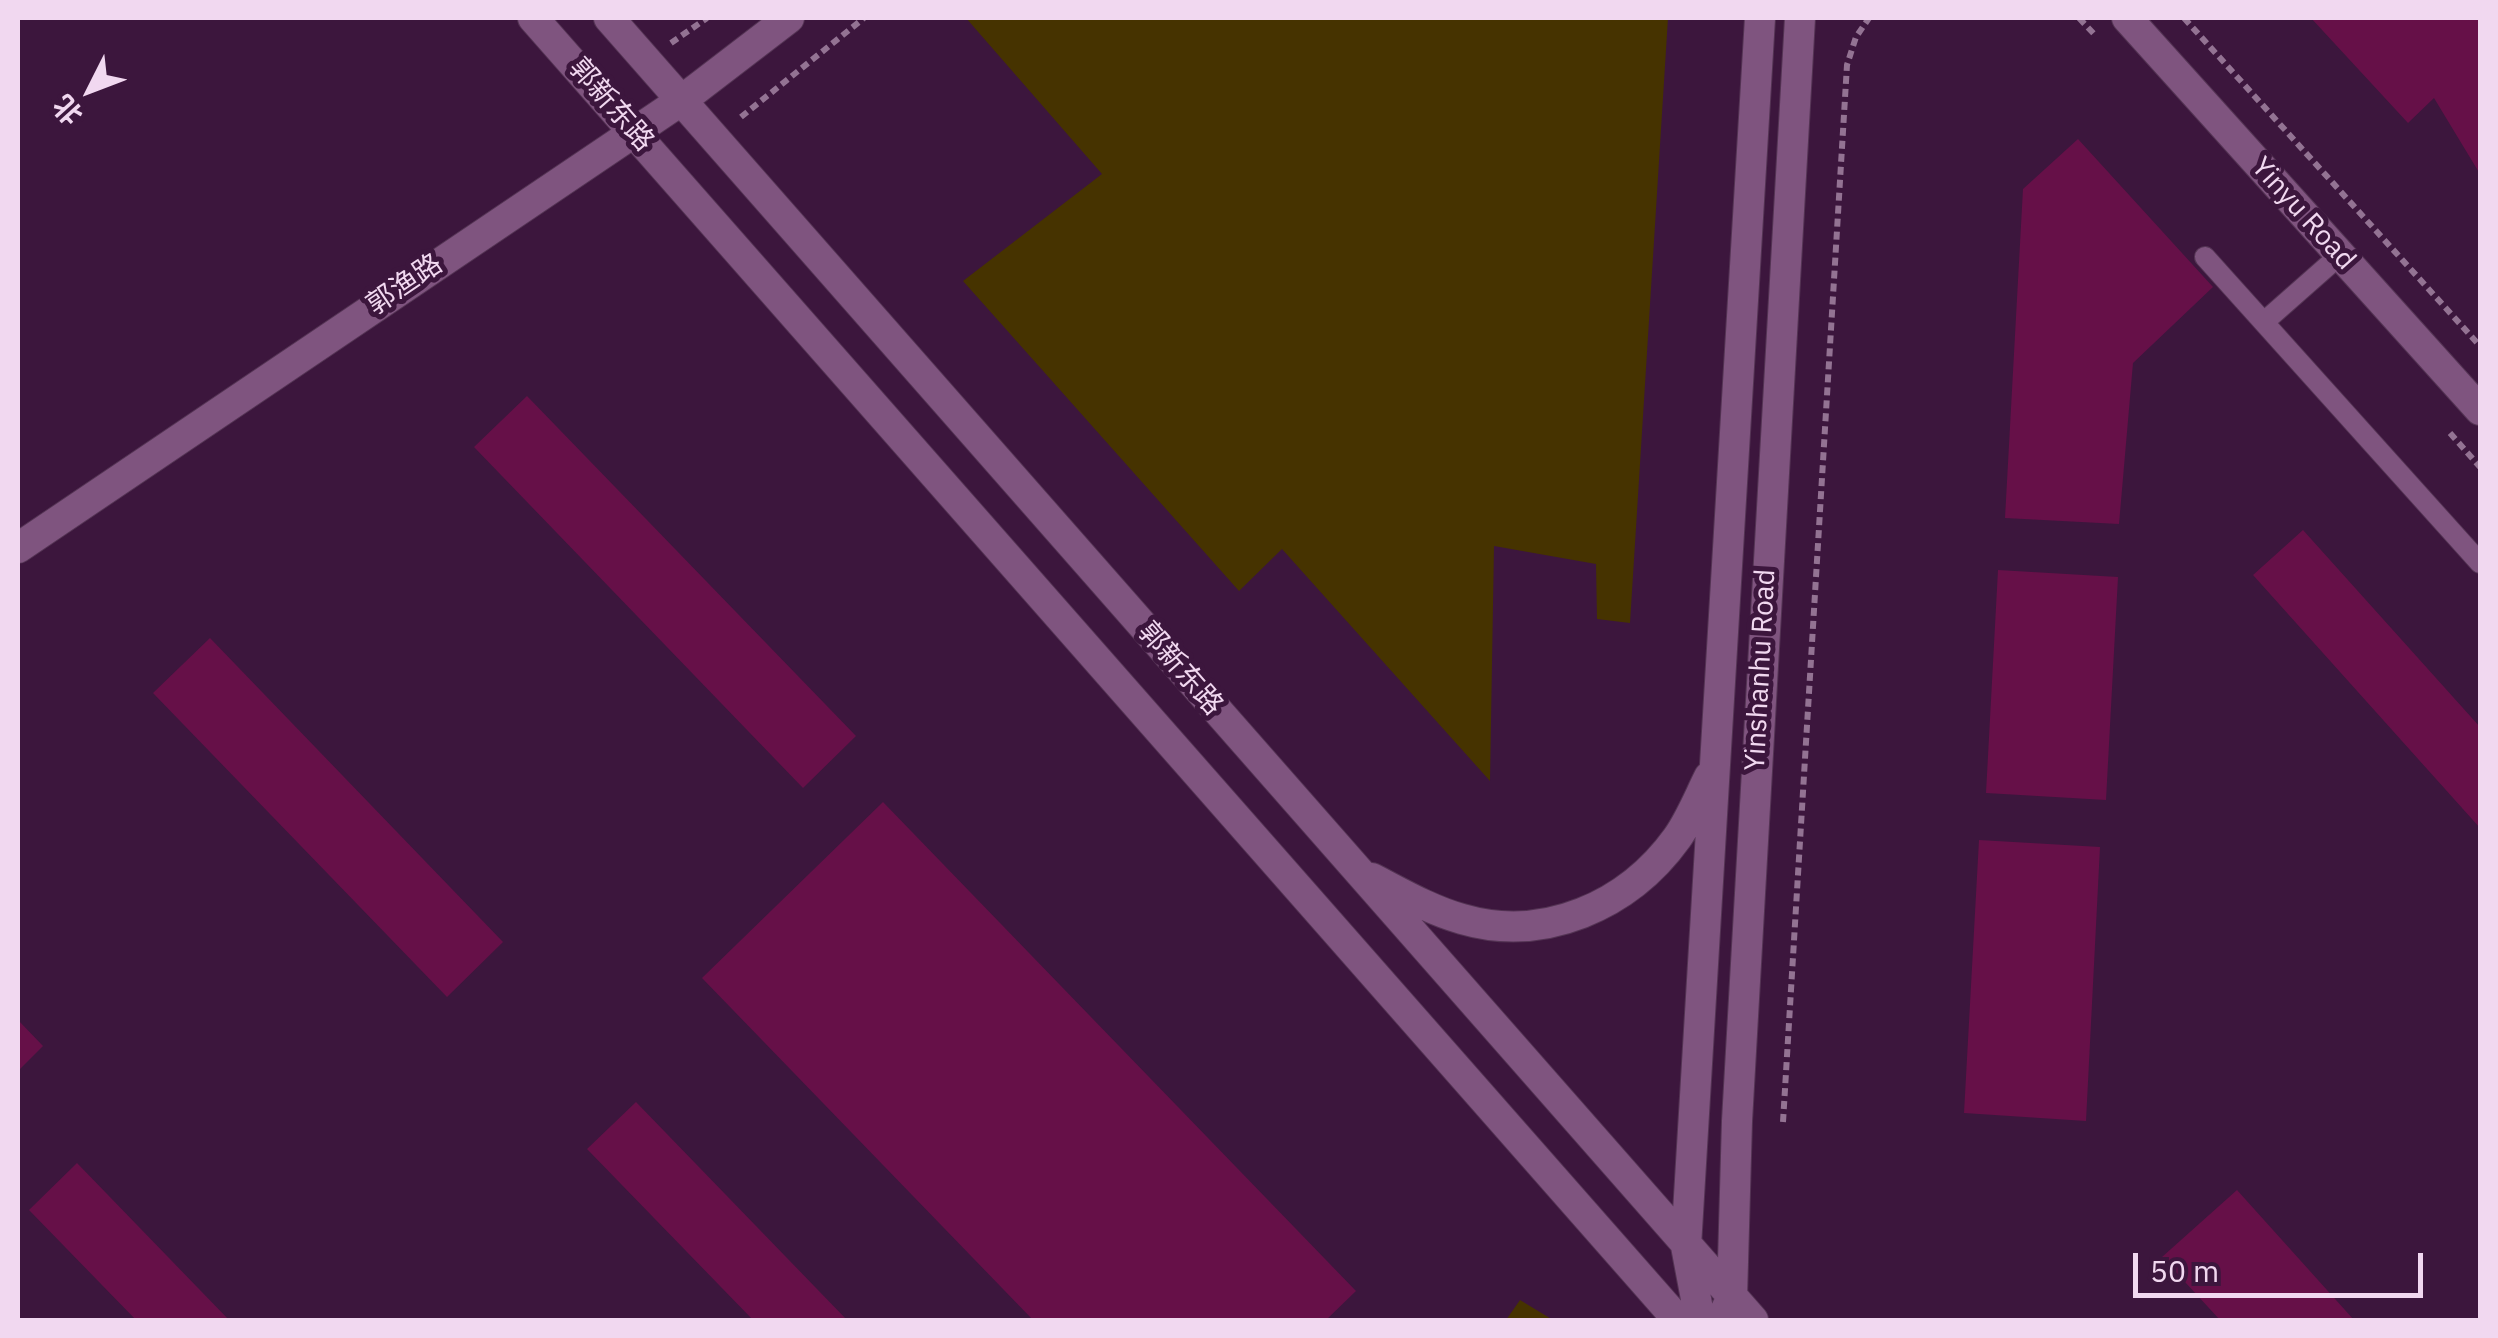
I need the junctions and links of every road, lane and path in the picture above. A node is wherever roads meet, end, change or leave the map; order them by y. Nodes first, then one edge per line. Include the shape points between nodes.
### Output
1 (533, 18) edge
2 (608, 18) edge
3 (789, 18) edge
4 (864, 18) edge
5 (1760, 18) edge
6 (1800, 18) edge
7 (1819, 18) edge
8 (1869, 18) edge
9 (2126, 18) edge
10 (2184, 18) edge
11 (1798, 60) junction
12 (682, 100) junction
13 (633, 130) junction
14 (715, 139) junction
15 (2340, 255) junction
16 (2205, 257) dead end
17 (2264, 322) junction
18 (2480, 346) edge
19 (2477, 398) edge
20 (18, 548) edge
21 (2480, 564) edge
22 (1714, 766) junction
23 (1354, 868) junction
24 (1783, 1122) dead end
25 (1686, 1246) junction
26 (1726, 1309) edge
27 (1678, 1320) edge
28 (1700, 1320) edge
29 (1753, 1320) edge

1 - 13 main road, 郭新东路
2 - 12 main road, 郭新东路
3 - 12 main road, 郭渔路
4 - 14 path
5 - 22 main road, Yinshanhu Road
6 - 11 main road, Yinshanhu Road
7 - 11 main road
8 - 24 path via 1847,65
9 - 15 main road, Yinyu Road
10 - 18 path
11 - 26 main road, Yinshanhu Road
12 - 13 main road, 郭渔路
12 - 14 main road, 郭新东路
13 - 20 main road, 郭渔路
13 - 27 main road, 郭新东路
14 - 23 main road, 郭新东路
15 - 17 lane
15 - 19 main road, Yinyu Road
16 - 17 lane
17 - 21 lane
22 - 23 main road via 1678,836 1651,869 1620,894 1562,921 1530,927 1463,920
22 - 25 main road, Yinshanhu Road
23 - 25 main road, 郭新东路
25 - 26 main road, 郭新东路
25 - 28 main road, Yinshanhu Road
26 - 29 main road, 郭新东路

